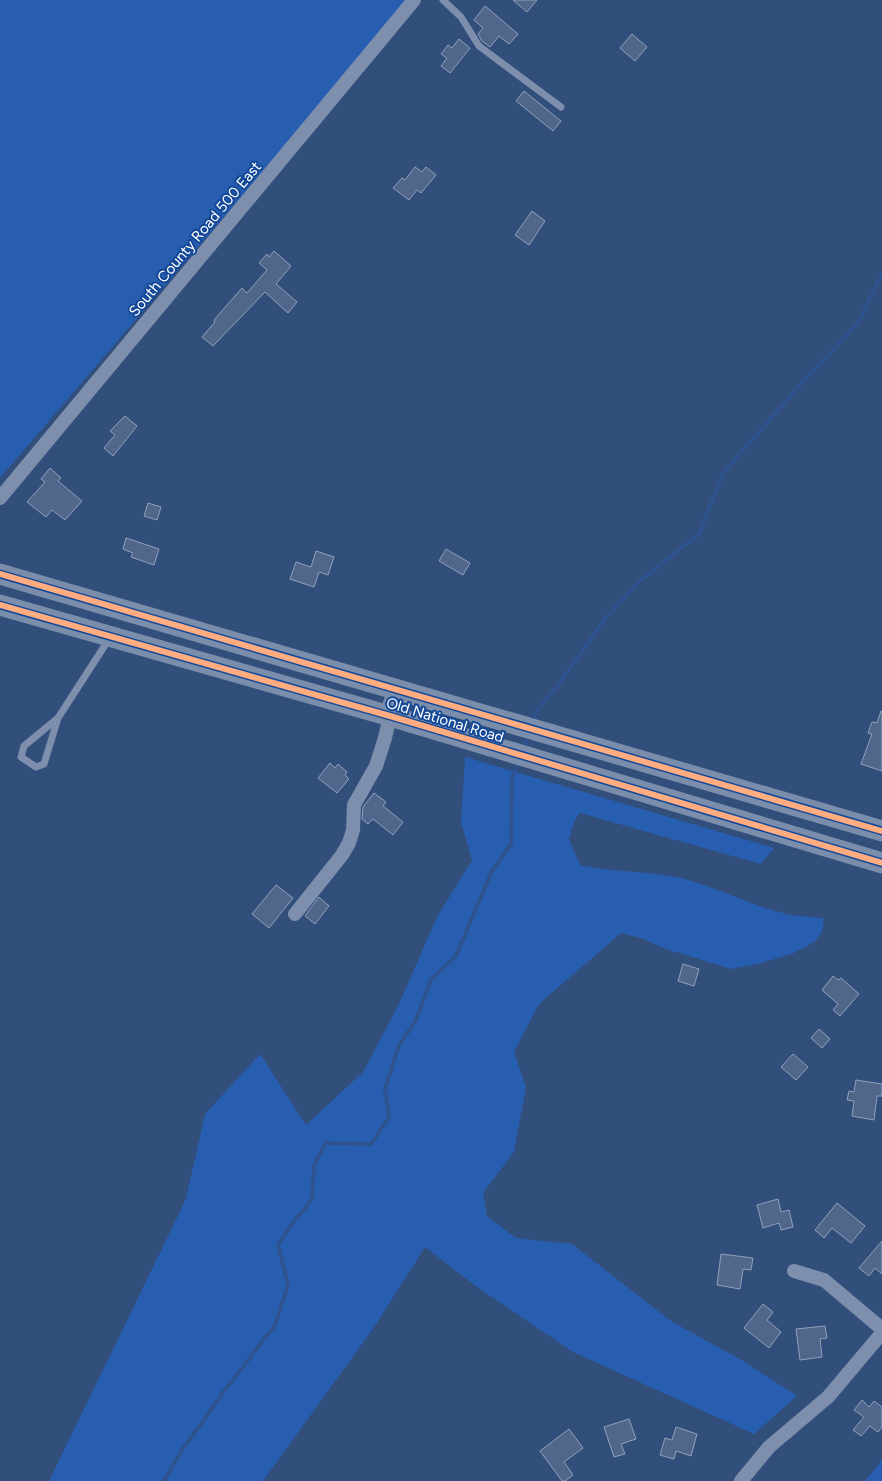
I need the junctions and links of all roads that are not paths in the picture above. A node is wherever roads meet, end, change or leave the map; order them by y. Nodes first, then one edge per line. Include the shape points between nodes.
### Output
1 (414, 0) edge
2 (443, 0) edge
3 (561, 107) dead end
4 (0, 498) edge
5 (0, 574) edge
6 (0, 604) edge
7 (111, 637) junction
8 (395, 690) junction
9 (390, 716) junction
10 (58, 718) junction
11 (882, 832) edge
12 (882, 863) edge
13 (295, 914) dead end
14 (794, 1272) dead end
15 (882, 1331) edge
16 (741, 1481) edge

1 - 4 street, South County Road 500 East
2 - 3 lane via 461,17 479,46
5 - 8 main road, Old National Road
6 - 7 main road, Old National Road
7 - 9 main road, Old National Road
7 - 10 lane
8 - 9 street
8 - 11 main road, Old National Road
9 - 12 main road, Old National Road
9 - 13 street via 376,766 354,805 349,843
10 - 10 lane via 44,764 36,767 21,757 24,746
14 - 15 street via 824,1280
15 - 16 street via 828,1397 769,1447

